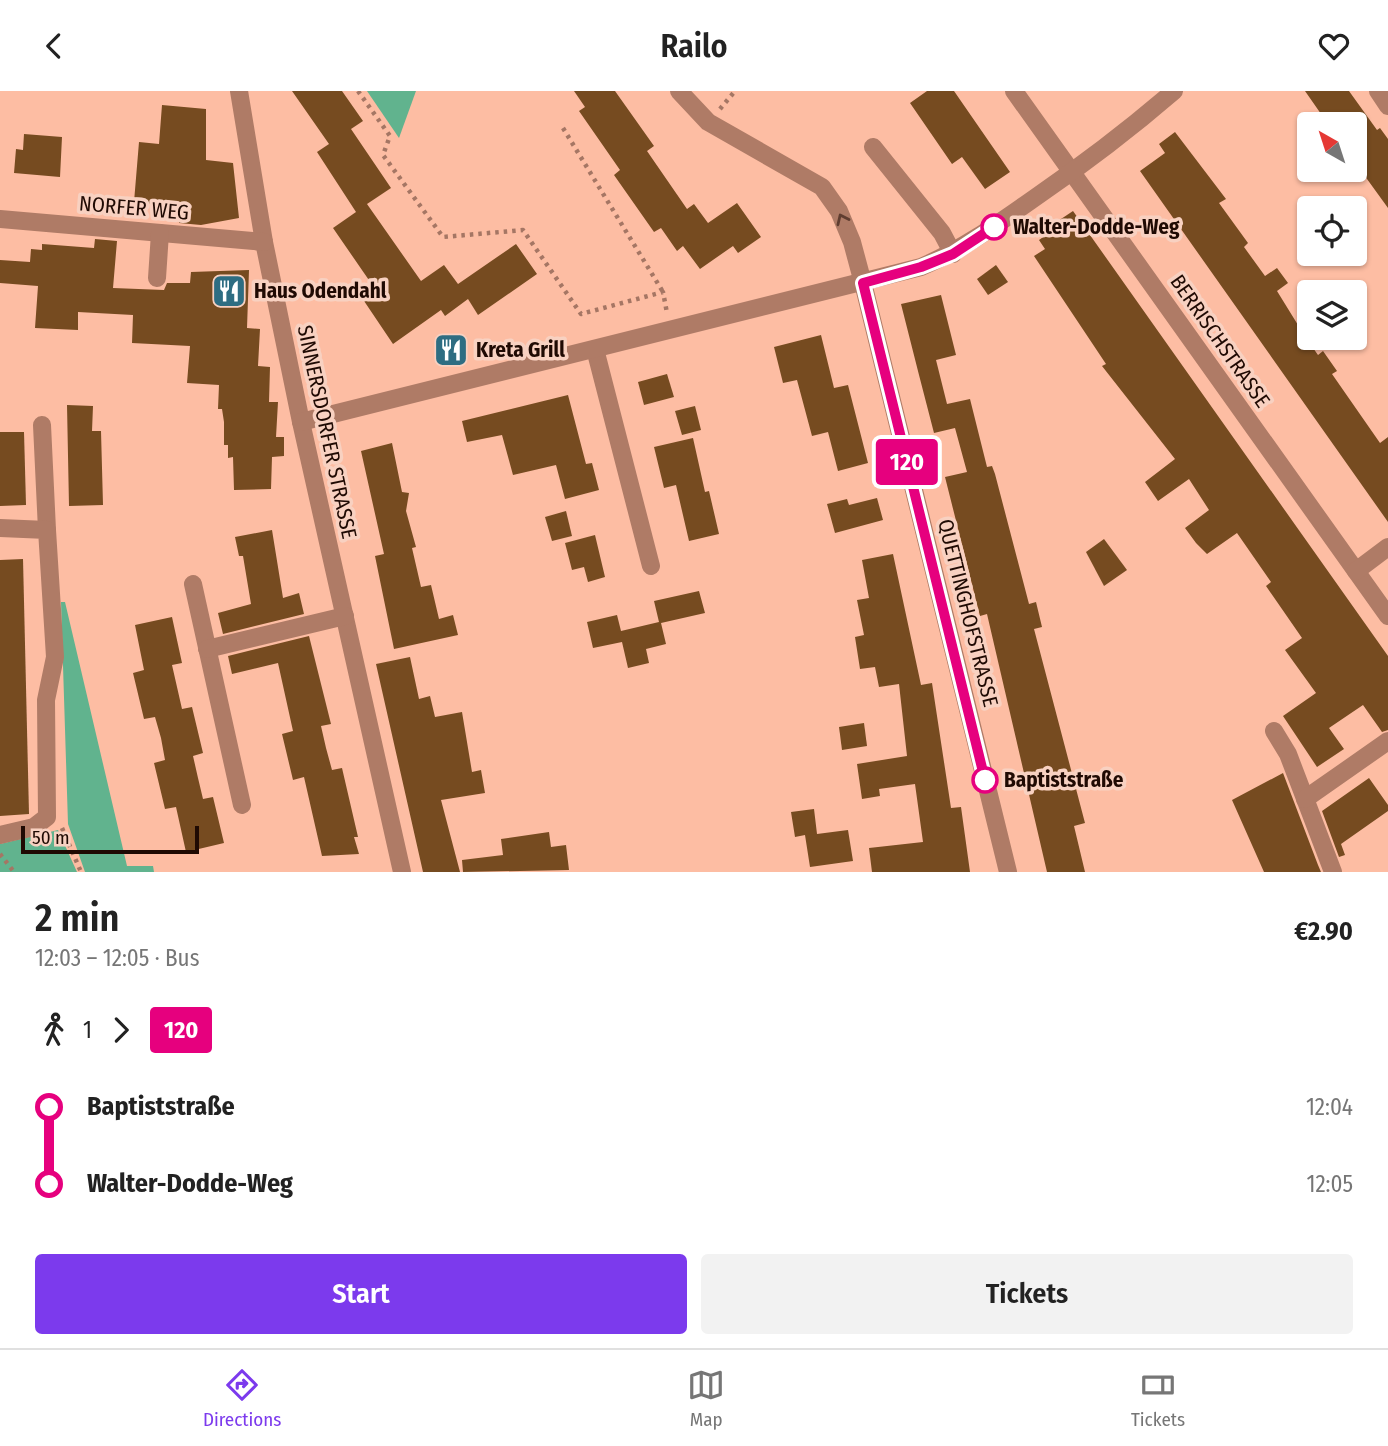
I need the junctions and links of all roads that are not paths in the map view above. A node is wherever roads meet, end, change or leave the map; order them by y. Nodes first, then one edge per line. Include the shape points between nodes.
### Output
1 (239, 91) edge
2 (679, 91) edge
3 (1014, 91) edge
4 (1174, 91) edge
5 (1378, 91) edge
6 (1388, 106) edge
7 (873, 147) dead end
8 (1072, 171) junction
9 (0, 219) edge
10 (160, 233) junction
11 (264, 242) junction
12 (953, 254) junction
13 (157, 278) dead end
14 (863, 283) junction
15 (595, 349) junction
16 (301, 422) junction
17 (42, 425) dead end
18 (0, 528) edge
19 (47, 530) junction
20 (1388, 547) edge
21 (651, 566) dead end
22 (1356, 571) junction
23 (193, 584) dead end
24 (345, 616) junction
25 (1388, 616) edge
26 (207, 649) junction
27 (1274, 731) dead end
28 (1388, 741) edge
29 (1305, 799) junction
30 (242, 805) dead end
31 (0, 835) edge
32 (402, 872) edge
33 (1008, 872) edge
34 (1333, 872) edge

1 - 11 street, SINNERSDORFER STRASSE
14 -> 2 street, QUETTINGHOFSTRASSE via 852,241 822,187 708,123
3 - 8 street, BERRISCHSTRASSE
4 - 8 street
5 - 6 street
7 - 12 street via 942,233
8 - 12 street
8 - 22 street, BERRISCHSTRASSE
9 - 10 street, NORFER WEG
10 - 11 street, NORFER WEG
10 - 13 street
11 - 16 street, SINNERSDORFER STRASSE
12 - 14 street
14 - 15 street
14 - 33 street, QUETTINGHOFSTRASSE
15 - 16 street
15 - 21 street
16 - 24 street, SINNERSDORFER STRASSE
17 - 19 street
18 - 19 street
19 - 31 street via 55,657 46,700 47,817 34,827
20 - 22 street
22 - 25 street, BERRISCHSTRASSE
23 - 26 street
24 - 26 street
24 - 32 street, SINNERSDORFER STRASSE
26 - 30 street
27 - 29 street
28 - 29 street
29 - 34 street

